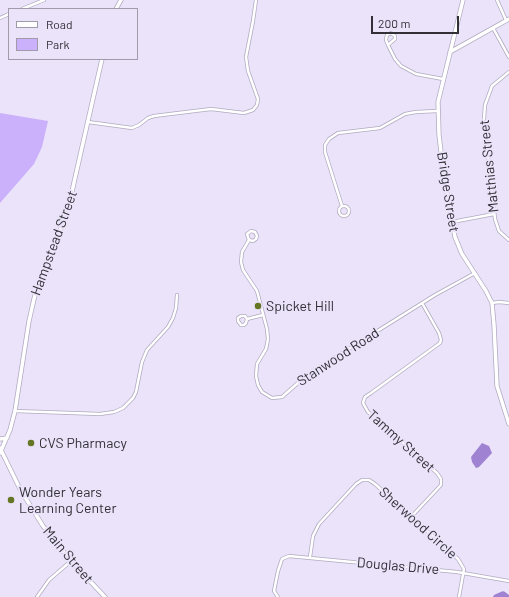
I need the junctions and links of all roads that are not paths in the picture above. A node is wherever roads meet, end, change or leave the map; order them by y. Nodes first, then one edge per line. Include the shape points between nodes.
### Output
1 (44, 0) edge
2 (256, 0) edge
3 (462, 0) edge
4 (497, 0) edge
5 (24, 8) edge
6 (508, 19) edge
7 (493, 28) junction
8 (388, 45) junction
9 (450, 52) junction
10 (509, 57) edge
11 (102, 60) edge
12 (509, 72) edge
13 (443, 79) junction
14 (438, 111) junction
15 (88, 122) junction
16 (342, 206) junction
17 (494, 214) junction
18 (452, 222) junction
19 (249, 240) dead end
20 (509, 240) edge
21 (474, 274) junction
22 (178, 295) dead end
23 (422, 303) junction
24 (492, 303) junction
25 (509, 303) edge
26 (263, 315) junction
27 (247, 319) dead end
28 (15, 411) junction
29 (509, 422) edge
30 (7, 438) junction
31 (0, 439) edge
32 (0, 451) edge
33 (412, 516) junction
34 (310, 558) junction
35 (70, 561) junction
36 (463, 572) junction
37 (509, 580) edge
38 (37, 597) edge
39 (105, 597) edge
40 (278, 597) edge
41 (459, 597) edge

1 - 5 street
2 - 15 street via 246,57 258,99 253,110 244,113 211,109 154,116 132,128
3 - 9 main road, Bridge Street
4 - 6 street
6 - 7 main road
7 - 9 main road
7 - 10 street
8 - 8 street via 386,36 392,34 395,40
8 - 13 street via 395,59 404,68 416,74
9 - 13 main road, Bridge Street
11 - 15 main road, Hampstead Street
12 - 17 street, Matthias Street via 492,86 484,112
13 - 14 main road, Bridge Street
14 - 16 street via 406,114 380,128 338,134 329,139 325,145 325,152
14 - 18 main road, Bridge Street via 444,176
15 - 28 main road, Hampstead Street via 65,220 34,299
16 - 16 street via 339,213 346,216 348,209
17 - 18 street
17 - 20 street, Matthias Street via 499,231
18 - 21 main road, Bridge Street via 459,248
19 - 26 street, Stanwood Road via 242,252 241,262 257,291
21 - 23 street, Stanwood Road
21 - 24 main road, Bridge Street
22 - 28 street via 173,318 147,350 136,392 123,408 100,414
23 - 26 street, Stanwood Road via 307,375 286,394 275,398 268,397 262,392 256,376 257,364 268,339
23 - 33 street, Tammy Street via 439,333 440,343 371,393 363,402 368,412 441,479 441,485
24 - 25 street
24 - 29 main road, Bridge Street via 496,379
26 - 27 street
28 - 30 main road, Hampstead Street
30 - 31 main road
30 - 32 main road, Hampstead Street
32 - 35 main road, Main Street via 38,518
33 - 34 street, Sherwood Circle via 375,484 369,480 362,480 319,524 313,536
33 - 36 street, Sherwood Circle via 458,559 463,566
34 - 36 street, Douglas Drive
34 - 40 street via 289,556 282,559 274,588
35 - 38 street via 49,580
35 - 39 main road, Main Street
36 - 37 street, Douglas Drive
36 - 41 street, Sherwood Circle

